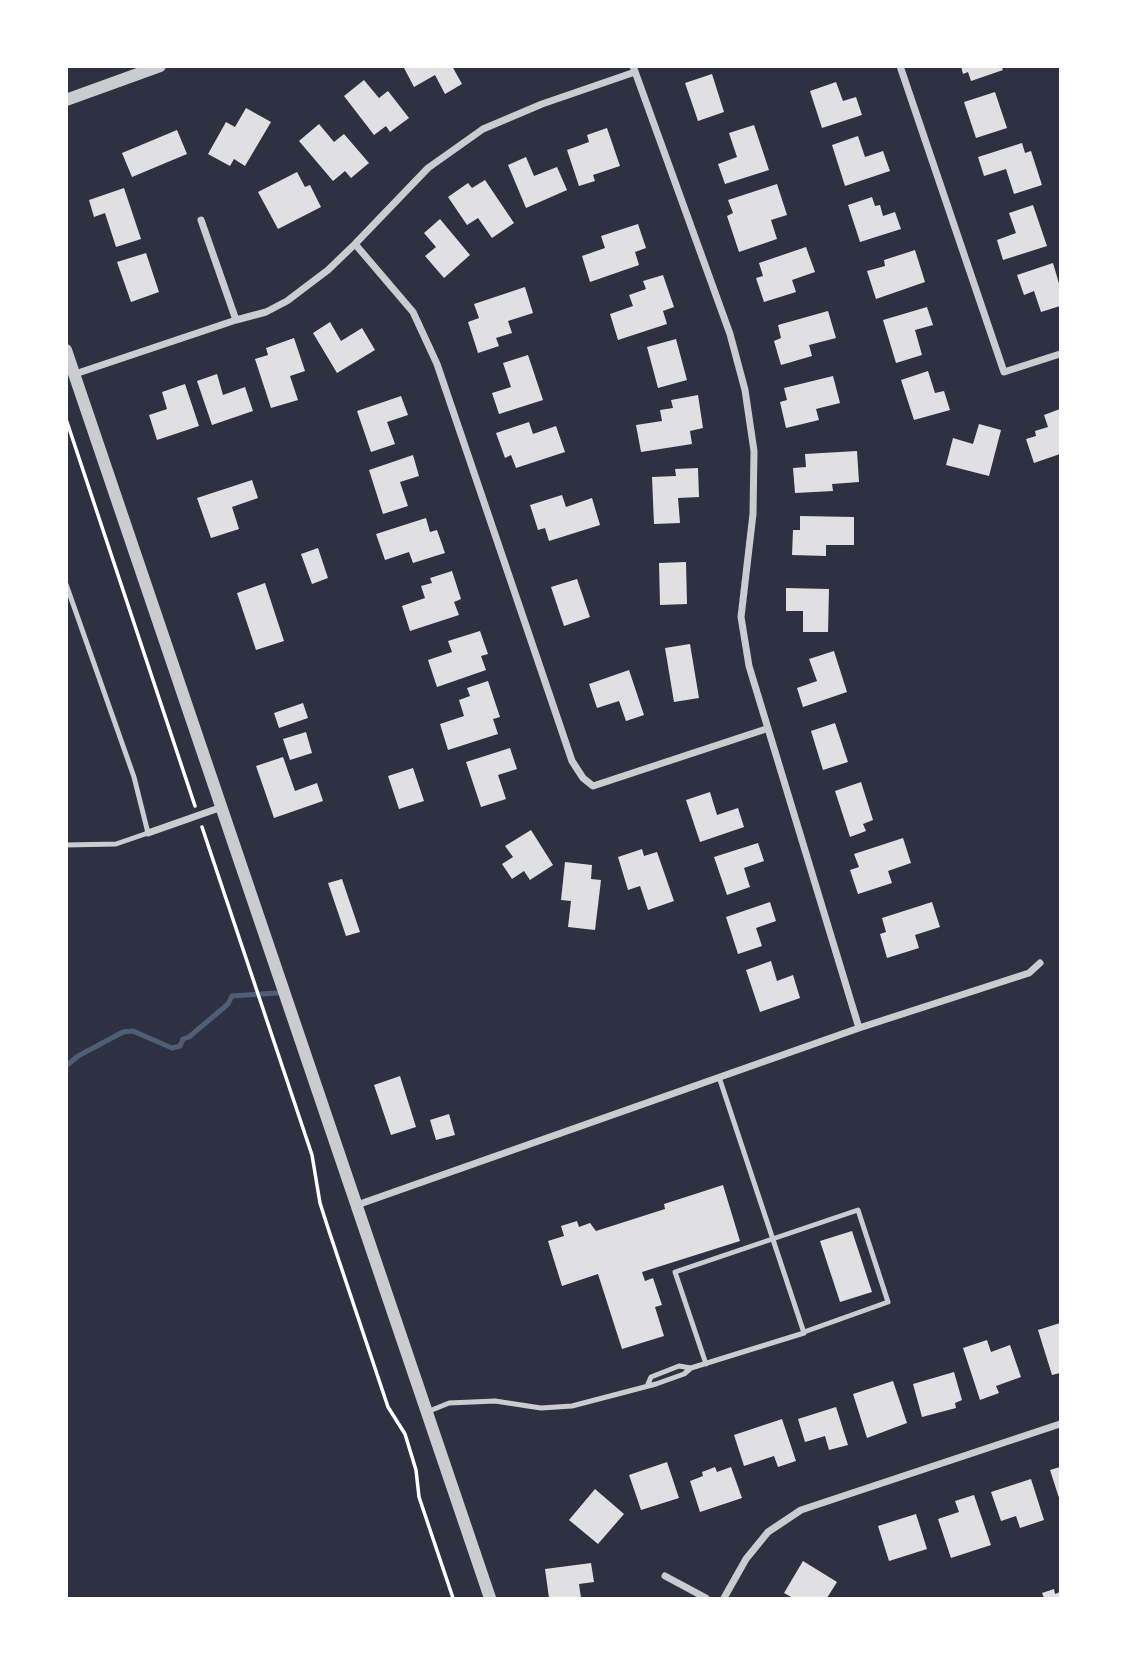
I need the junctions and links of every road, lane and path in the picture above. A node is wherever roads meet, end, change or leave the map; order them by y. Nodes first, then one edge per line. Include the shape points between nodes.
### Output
1 (160, 66) edge
2 (900, 66) edge
3 (634, 69) edge
4 (66, 100) edge
5 (201, 220) dead end
6 (355, 244) junction
7 (236, 320) junction
8 (66, 350) edge
9 (1060, 354) edge
10 (71, 376) edge
11 (66, 419) edge
12 (66, 584) edge
13 (766, 729) junction
14 (222, 807) junction
15 (198, 816) junction
16 (148, 834) junction
17 (66, 845) edge
18 (1040, 963) dead end
19 (859, 1027) junction
20 (719, 1077) junction
21 (357, 1205) junction
22 (773, 1240) junction
23 (804, 1332) junction
24 (706, 1364) junction
25 (427, 1412) junction
26 (1060, 1424) edge
27 (665, 1576) dead end
28 (453, 1598) edge
29 (490, 1598) edge
30 (706, 1598) edge
31 (724, 1598) edge

1 - 4 street
2 - 9 street via 1004,372
3 - 6 street via 483,129 428,168
3 - 13 street via 746,390 754,451 753,514 741,617
5 - 7 street
6 - 7 street via 287,301
6 - 13 street via 413,312 438,364 572,761 583,778 593,786
7 - 10 street
8 - 10 street
10 - 14 street
11 - 15 path
12 - 16 lane via 134,777
13 - 19 street
14 - 15 street
14 - 21 street
15 - 16 street
15 - 28 path via 312,1155 320,1203 388,1407 405,1434 419,1497
16 - 17 lane via 116,844
18 - 19 street via 1028,973
19 - 20 street
20 - 21 street
20 - 22 lane
21 - 25 street
22 - 23 lane
22 - 23 lane via 858,1210 888,1302
22 - 24 lane via 675,1272
23 - 24 lane
24 - 25 lane via 572,1406 541,1408 495,1401 449,1403
25 - 29 street
26 - 31 street via 802,1510 768,1532
27 - 30 street

